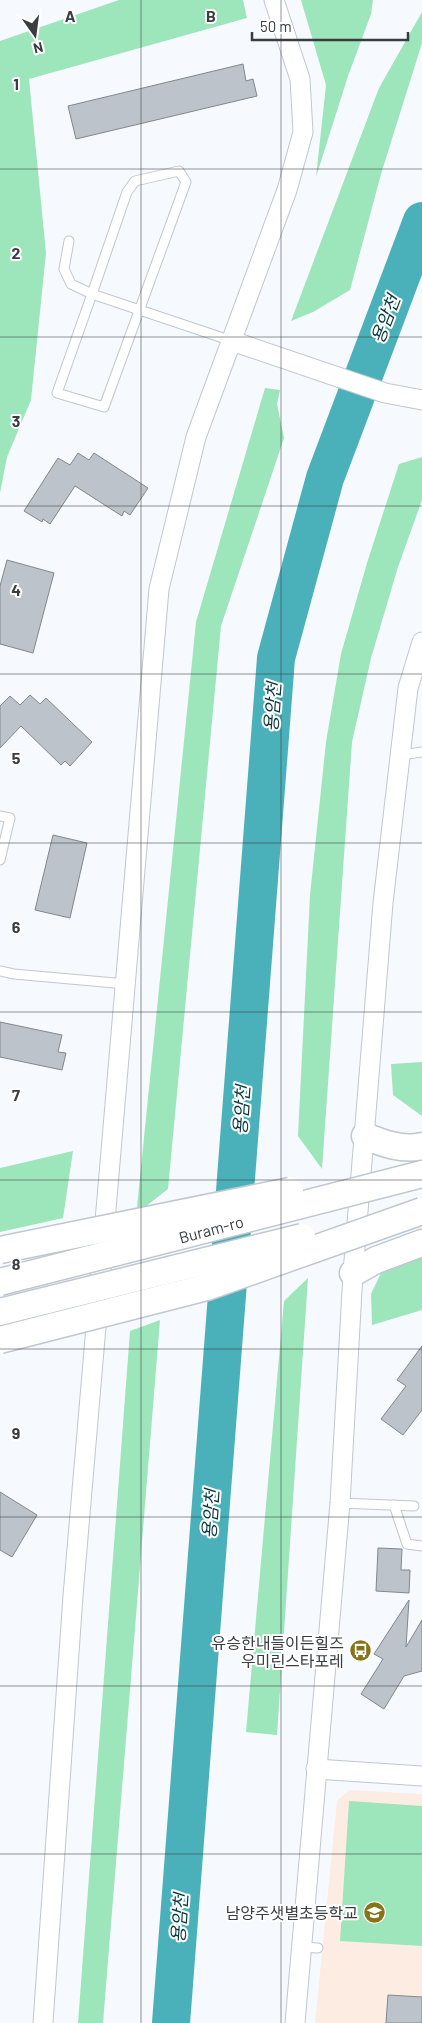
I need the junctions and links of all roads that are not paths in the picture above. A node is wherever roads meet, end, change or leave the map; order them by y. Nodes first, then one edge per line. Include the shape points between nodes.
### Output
1 (274, 0) edge
2 (69, 241) dead end
3 (92, 294) junction
4 (139, 310) junction
5 (232, 341) junction
6 (422, 400) edge
7 (422, 642) edge
8 (422, 752) edge
9 (401, 755) junction
10 (0, 816) edge
11 (0, 860) edge
12 (0, 971) edge
13 (126, 984) junction
14 (365, 1136) junction
15 (422, 1146) edge
16 (422, 1170) edge
17 (422, 1174) edge
18 (422, 1206) edge
19 (422, 1211) edge
20 (422, 1243) edge
21 (0, 1250) edge
22 (353, 1273) junction
23 (0, 1282) edge
24 (0, 1312) edge
25 (0, 1340) edge
26 (340, 1502) junction
27 (394, 1505) junction
28 (414, 1506) dead end
29 (422, 1546) edge
30 (316, 1769) junction
31 (422, 1776) edge
32 (43, 2023) edge
33 (295, 2023) edge

1 - 5 street via 300,79 303,132 288,190
2 - 3 lane via 64,269 71,284
3 - 4 lane
3 - 4 lane via 57,393 104,407
3 - 4 lane via 127,192 135,181 179,171 186,182
4 - 5 lane
5 - 6 street via 385,393
5 - 13 street via 196,437 159,589
7 - 9 street via 408,688
8 - 9 lane
9 - 14 street via 383,903
10 - 11 lane via 10,818
12 - 13 lane
13 - 32 street via 73,1596
14 - 15 street via 388,1145
14 - 22 street
16 - 21 street, bridge via 304,1188
17 - 23 street, Buram-ro, bridge
18 - 24 street, Buram-ro, bridge
19 - 25 street, bridge via 206,1287
20 - 22 street via 376,1260
22 - 26 street
26 - 27 lane
26 - 30 street
27 - 28 lane
27 - 29 lane via 407,1544
30 - 31 street
30 - 33 street via 309,1947

